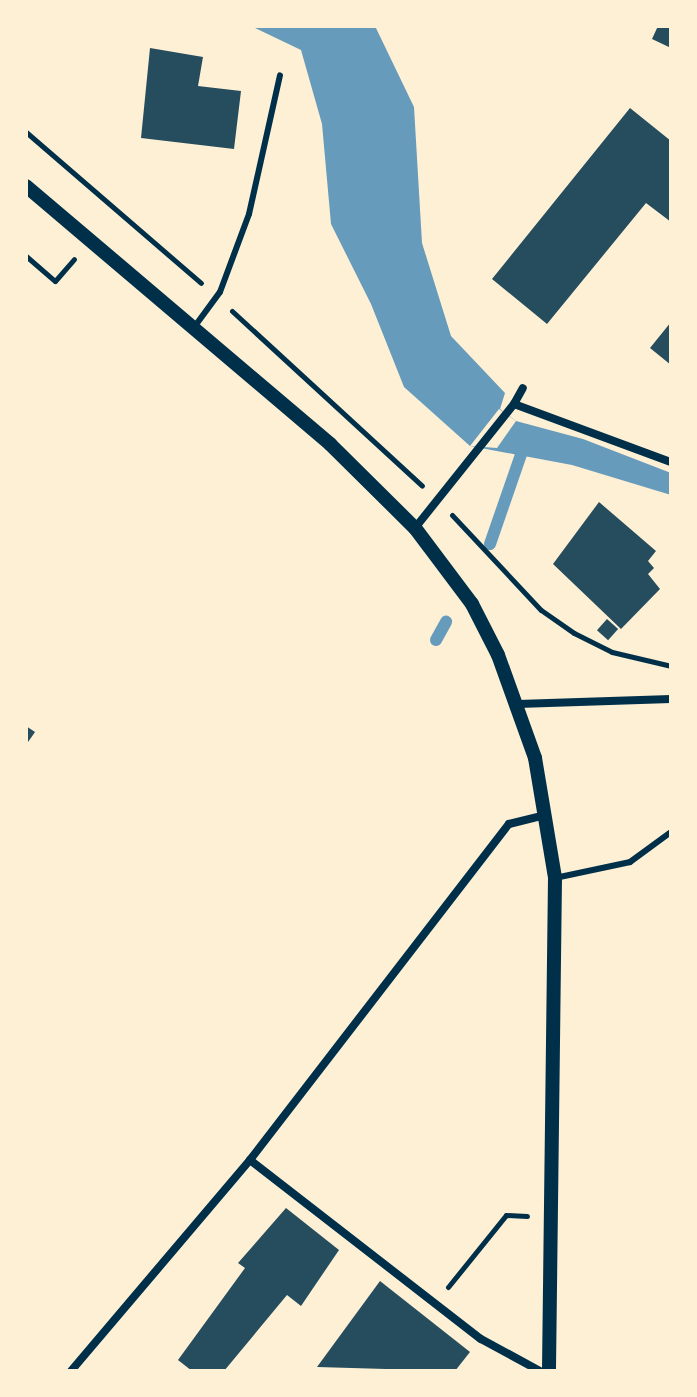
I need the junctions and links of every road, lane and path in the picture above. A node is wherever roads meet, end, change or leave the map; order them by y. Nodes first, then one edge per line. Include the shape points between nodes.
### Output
1 (280, 75) dead end
2 (26, 132) edge
3 (26, 186) edge
4 (216, 296) junction
5 (194, 327) junction
6 (523, 388) dead end
7 (514, 404) junction
8 (671, 462) edge
9 (438, 501) junction
10 (415, 528) junction
11 (671, 666) edge
12 (671, 699) edge
13 (518, 704) junction
14 (546, 815) junction
15 (671, 832) edge
16 (555, 878) junction
17 (250, 1160) junction
18 (552, 1217) junction
19 (435, 1304) junction
20 (71, 1371) edge
21 (540, 1371) edge
22 (549, 1371) edge

1 - 4 lane via 258,187
2 - 4 path
3 - 5 street
4 - 5 lane
4 - 9 path
5 - 10 street via 330,444
6 - 7 street
7 - 8 street
7 - 9 street
9 - 10 street
9 - 11 path via 541,610 612,652
10 - 13 street via 472,604
12 - 13 street
13 - 14 street
14 - 16 street
14 - 17 street via 509,824
15 - 16 lane via 630,862
16 - 18 street
17 - 19 street
17 - 20 street
18 - 19 path via 506,1215
18 - 22 street
19 - 21 street via 481,1339

